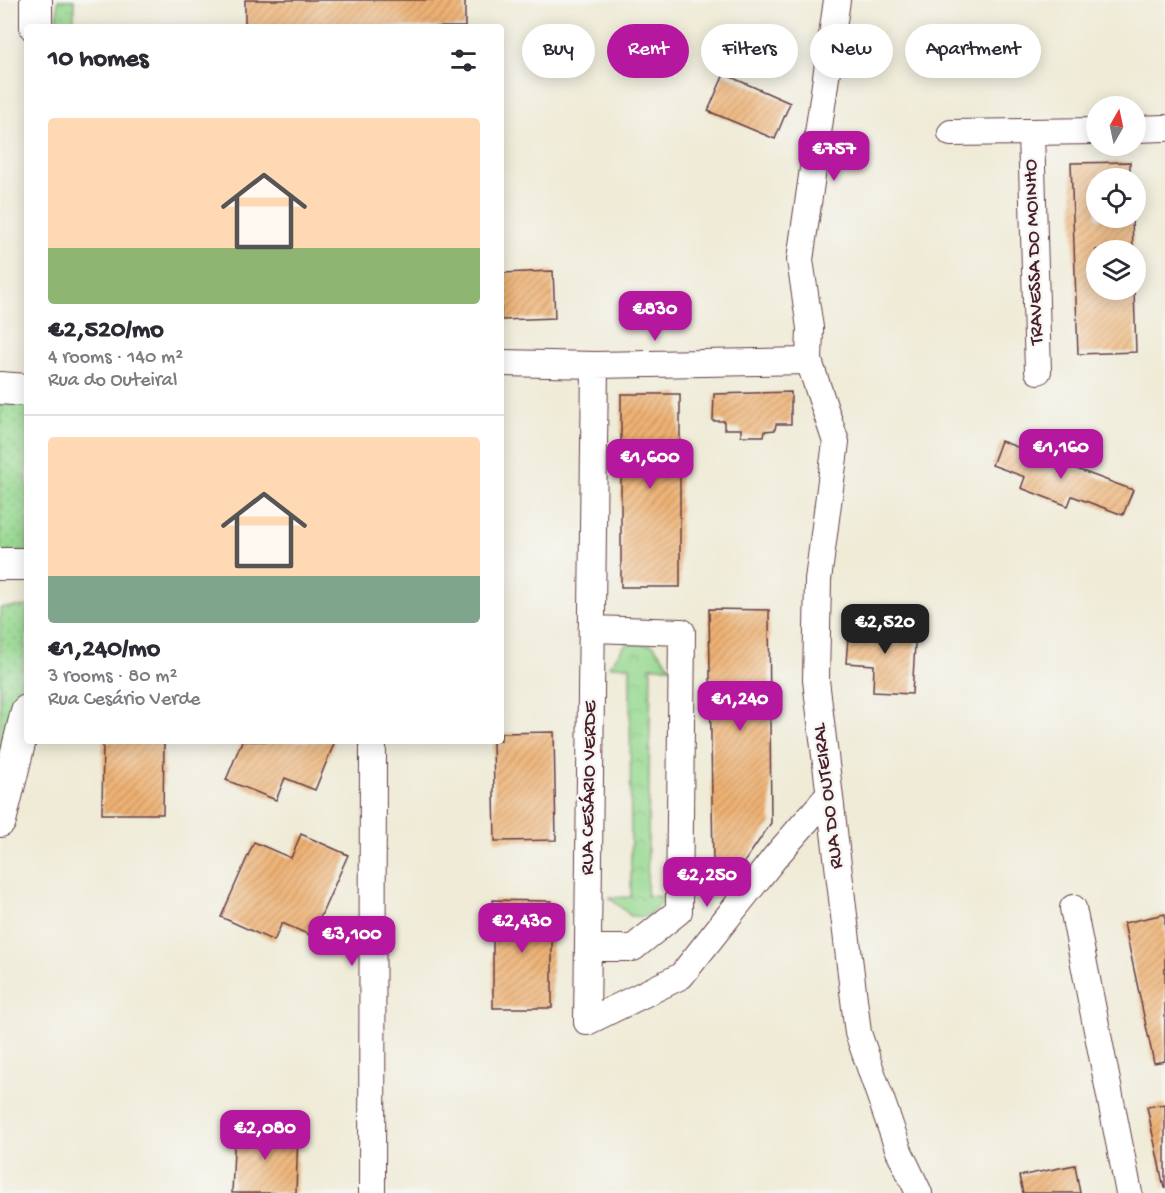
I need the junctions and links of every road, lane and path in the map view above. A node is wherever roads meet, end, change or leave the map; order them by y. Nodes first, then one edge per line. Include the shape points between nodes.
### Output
1 (36, 0) edge
2 (837, 0) edge
3 (36, 24) edge
4 (1165, 128) edge
5 (1146, 129) edge
6 (1086, 131) edge
7 (951, 133) dead end
8 (1031, 133) junction
9 (809, 361) junction
10 (504, 363) edge
11 (596, 364) junction
12 (1038, 371) dead end
13 (0, 388) edge
14 (24, 390) edge
15 (0, 564) edge
16 (24, 564) edge
17 (593, 629) junction
18 (24, 723) edge
19 (373, 744) edge
20 (828, 796) junction
21 (0, 821) edge
22 (1073, 908) dead end
23 (588, 948) junction
24 (372, 1193) edge
25 (919, 1193) edge
26 (1129, 1193) edge

1 - 3 main road
2 - 9 street, RUA DO OUTEIRAL via 800,260 810,328
4 - 5 street
6 - 8 street
7 - 8 street
8 - 12 street, TRAVESSA DO MOINHO
9 - 11 street
9 - 20 street, RUA DO OUTEIRAL via 836,442 818,580 817,624 816,680
10 - 11 street
11 - 17 street, RUA CESÁRIO VERDE
13 - 14 main road
15 - 16 main road
17 - 23 street, RUA CESÁRIO VERDE
17 - 23 street via 682,632 679,911 633,948
18 - 21 main road
19 - 24 street
20 - 23 street, RUA CESÁRIO VERDE via 681,976 587,1022
20 - 25 street, RUA DO OUTEIRAL via 858,1033 899,1151
22 - 26 street

